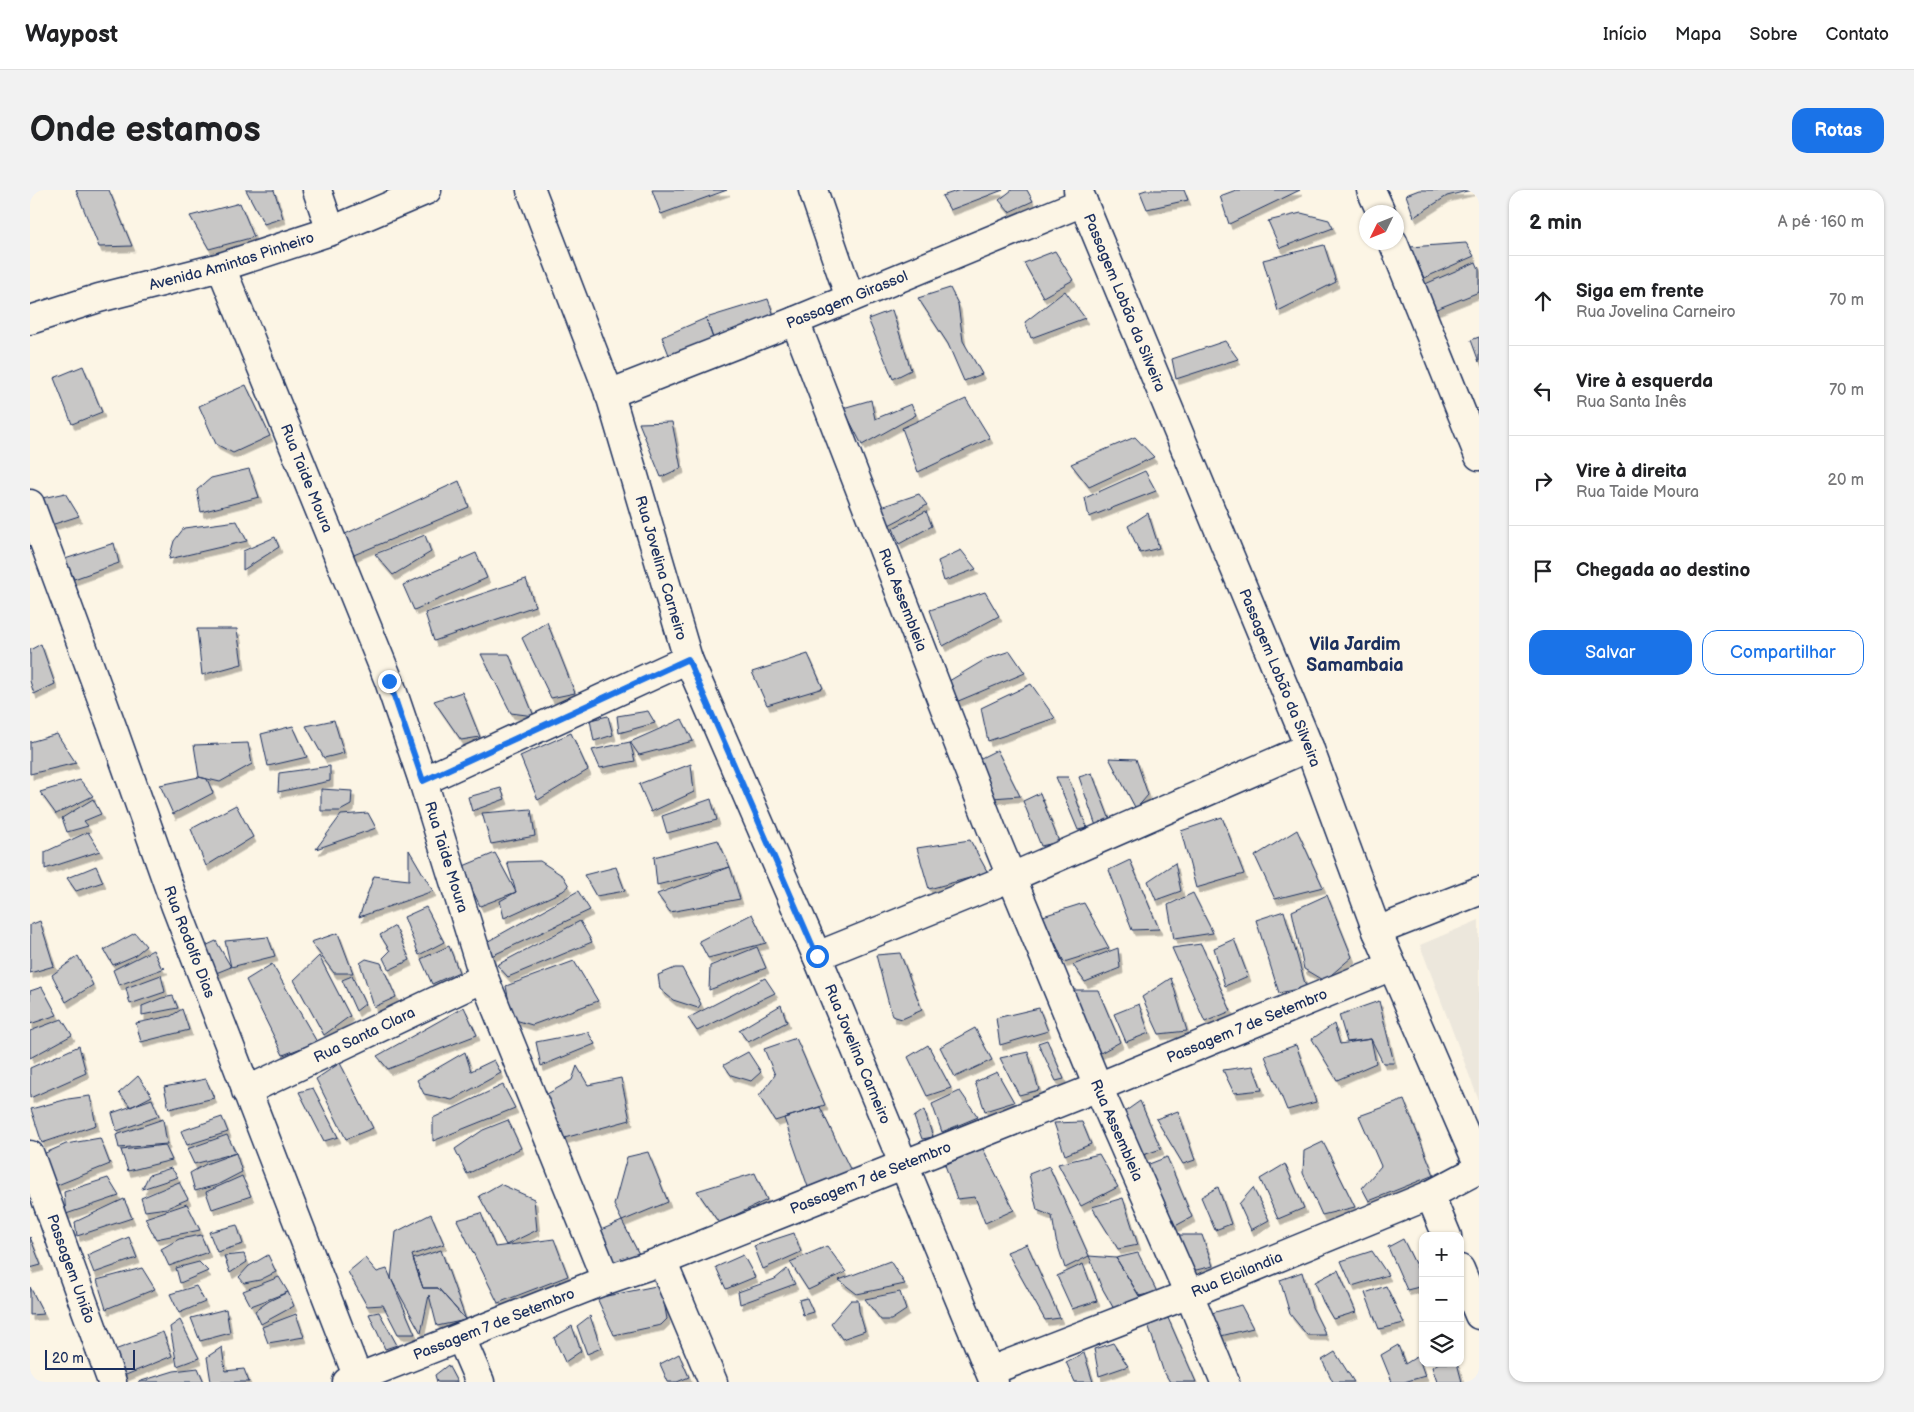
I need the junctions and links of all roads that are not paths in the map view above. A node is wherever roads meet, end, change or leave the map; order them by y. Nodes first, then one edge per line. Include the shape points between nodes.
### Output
1 (317, 190) edge
2 (427, 190) edge
3 (531, 190) edge
4 (813, 190) edge
5 (1371, 190) edge
6 (1080, 196) edge
7 (1377, 205) edge
8 (331, 231) junction
9 (1396, 250) edge
10 (221, 266) junction
11 (850, 298) junction
12 (30, 320) edge
13 (795, 321) junction
14 (609, 394) junction
15 (1479, 456) edge
16 (30, 504) edge
17 (688, 659) junction
18 (1309, 747) junction
19 (423, 781) junction
20 (1012, 877) junction
21 (1479, 891) edge
22 (1377, 931) junction
23 (817, 956) junction
24 (1392, 966) junction
25 (484, 978) junction
26 (1098, 1087) junction
27 (246, 1091) junction
28 (30, 1155) edge
29 (903, 1164) junction
30 (1479, 1168) edge
31 (1430, 1195) junction
32 (1445, 1232) edge
33 (662, 1260) junction
34 (1463, 1277) edge
35 (606, 1280) junction
36 (1189, 1294) junction
37 (1479, 1316) edge
38 (461, 1338) junction
39 (992, 1377) edge
40 (352, 1380) edge
41 (112, 1382) edge
42 (480, 1382) edge
43 (713, 1382) edge
44 (1225, 1382) edge

1 - 8 street
2 - 8 street, Avenida Amintas Pinheiro
3 - 14 street, Rua Jovelina Carneiro
4 - 11 street
5 - 7 street
6 - 11 street, Passagem Girassol
6 - 18 street, Passagem Lobão da Silveira
8 - 10 street, Avenida Amintas Pinheiro
9 - 15 street
10 - 12 street, Avenida Amintas Pinheiro
10 - 19 street, Rua Taide Moura via 389,681
11 - 13 street, Passagem Girassol
13 - 14 street, Passagem Girassol
13 - 20 street, Rua Assembleia
14 - 17 street, Rua Jovelina Carneiro
16 - 27 street, Rua Rodolfo Dias
17 - 19 street
17 - 23 street, Rua Jovelina Carneiro
18 - 20 street
18 - 22 street, Passagem Lobão da Silveira
19 - 25 street, Rua Taide Moura
20 - 23 street
20 - 26 street, Rua Assembleia
21 - 22 street
22 - 24 street, Passagem Lobão da Silveira
23 - 29 street, Rua Jovelina Carneiro
24 - 26 street, Passagem 7 de Setembro
24 - 30 street, Passagem Lobão da Silveira
25 - 27 street, Rua Santa Clara
25 - 35 street, Rua Taide Moura
26 - 29 street, Passagem 7 de Setembro
26 - 36 street, Rua Assembleia
27 - 40 street, Rua Rodolfo Dias
28 - 41 street, Passagem União
29 - 33 street, Passagem 7 de Setembro
29 - 39 street, Rua Jovelina Carneiro
30 - 31 street, Rua Elcilandia
31 - 32 street
31 - 36 street, Rua Elcilandia
33 - 35 street, Passagem 7 de Setembro
33 - 43 street
34 - 37 street
35 - 38 street, Passagem 7 de Setembro
36 - 39 street, Rua Elcilandia
36 - 44 street, Rua Assembleia
38 - 40 street, Passagem 7 de Setembro
38 - 42 street

